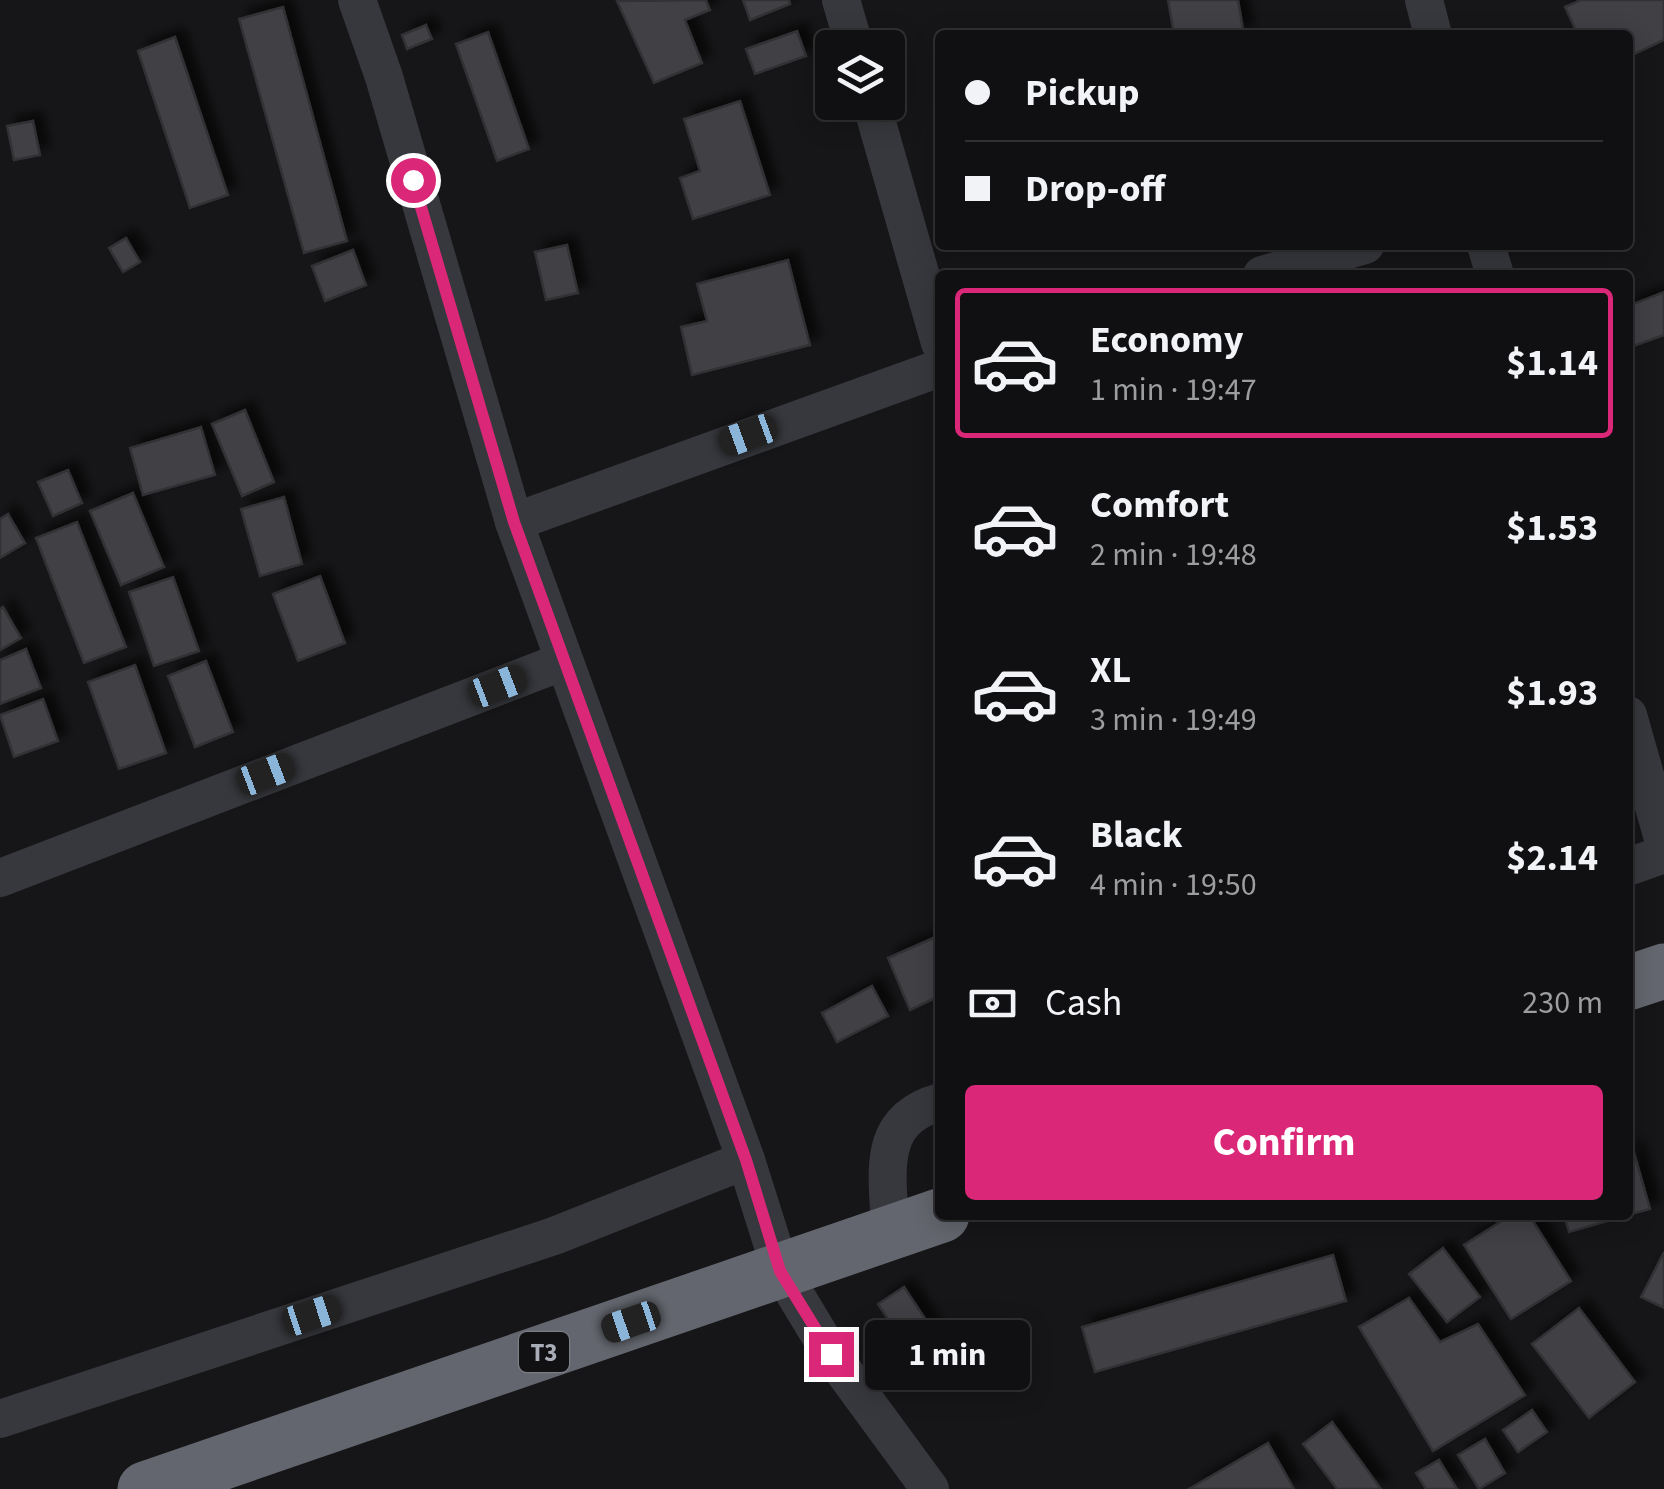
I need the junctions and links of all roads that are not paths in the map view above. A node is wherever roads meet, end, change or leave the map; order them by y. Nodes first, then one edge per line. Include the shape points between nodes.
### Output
1 (358, 0) edge
2 (841, 0) edge
3 (1424, 0) edge
4 (850, 30) edge
5 (1431, 30) edge
6 (876, 120) edge
7 (1348, 250) edge
8 (1279, 270) edge
9 (935, 326) edge
10 (935, 370) edge
11 (514, 522) junction
12 (564, 661) junction
13 (1633, 734) edge
14 (1664, 842) edge
15 (1664, 854) edge
16 (1633, 865) edge
17 (0, 878) edge
18 (1664, 971) edge
19 (1633, 981) edge
20 (935, 1103) edge
21 (746, 1160) junction
22 (935, 1217) edge
23 (890, 1233) junction
24 (780, 1271) junction
25 (0, 1419) edge
26 (145, 1489) edge
27 (930, 1489) edge

1 - 11 street
2 - 4 street
3 - 5 street
6 - 9 street
7 - 8 street
10 - 11 street
11 - 12 street
12 - 17 street
12 - 21 street
13 - 14 street
15 - 16 street
18 - 19 highway
20 - 23 street via 901,1120 894,1133
21 - 24 street
21 - 25 street via 554,1236
22 - 23 highway, T3
23 - 24 highway, T3
24 - 26 highway, T3
24 - 27 street via 831,1354

